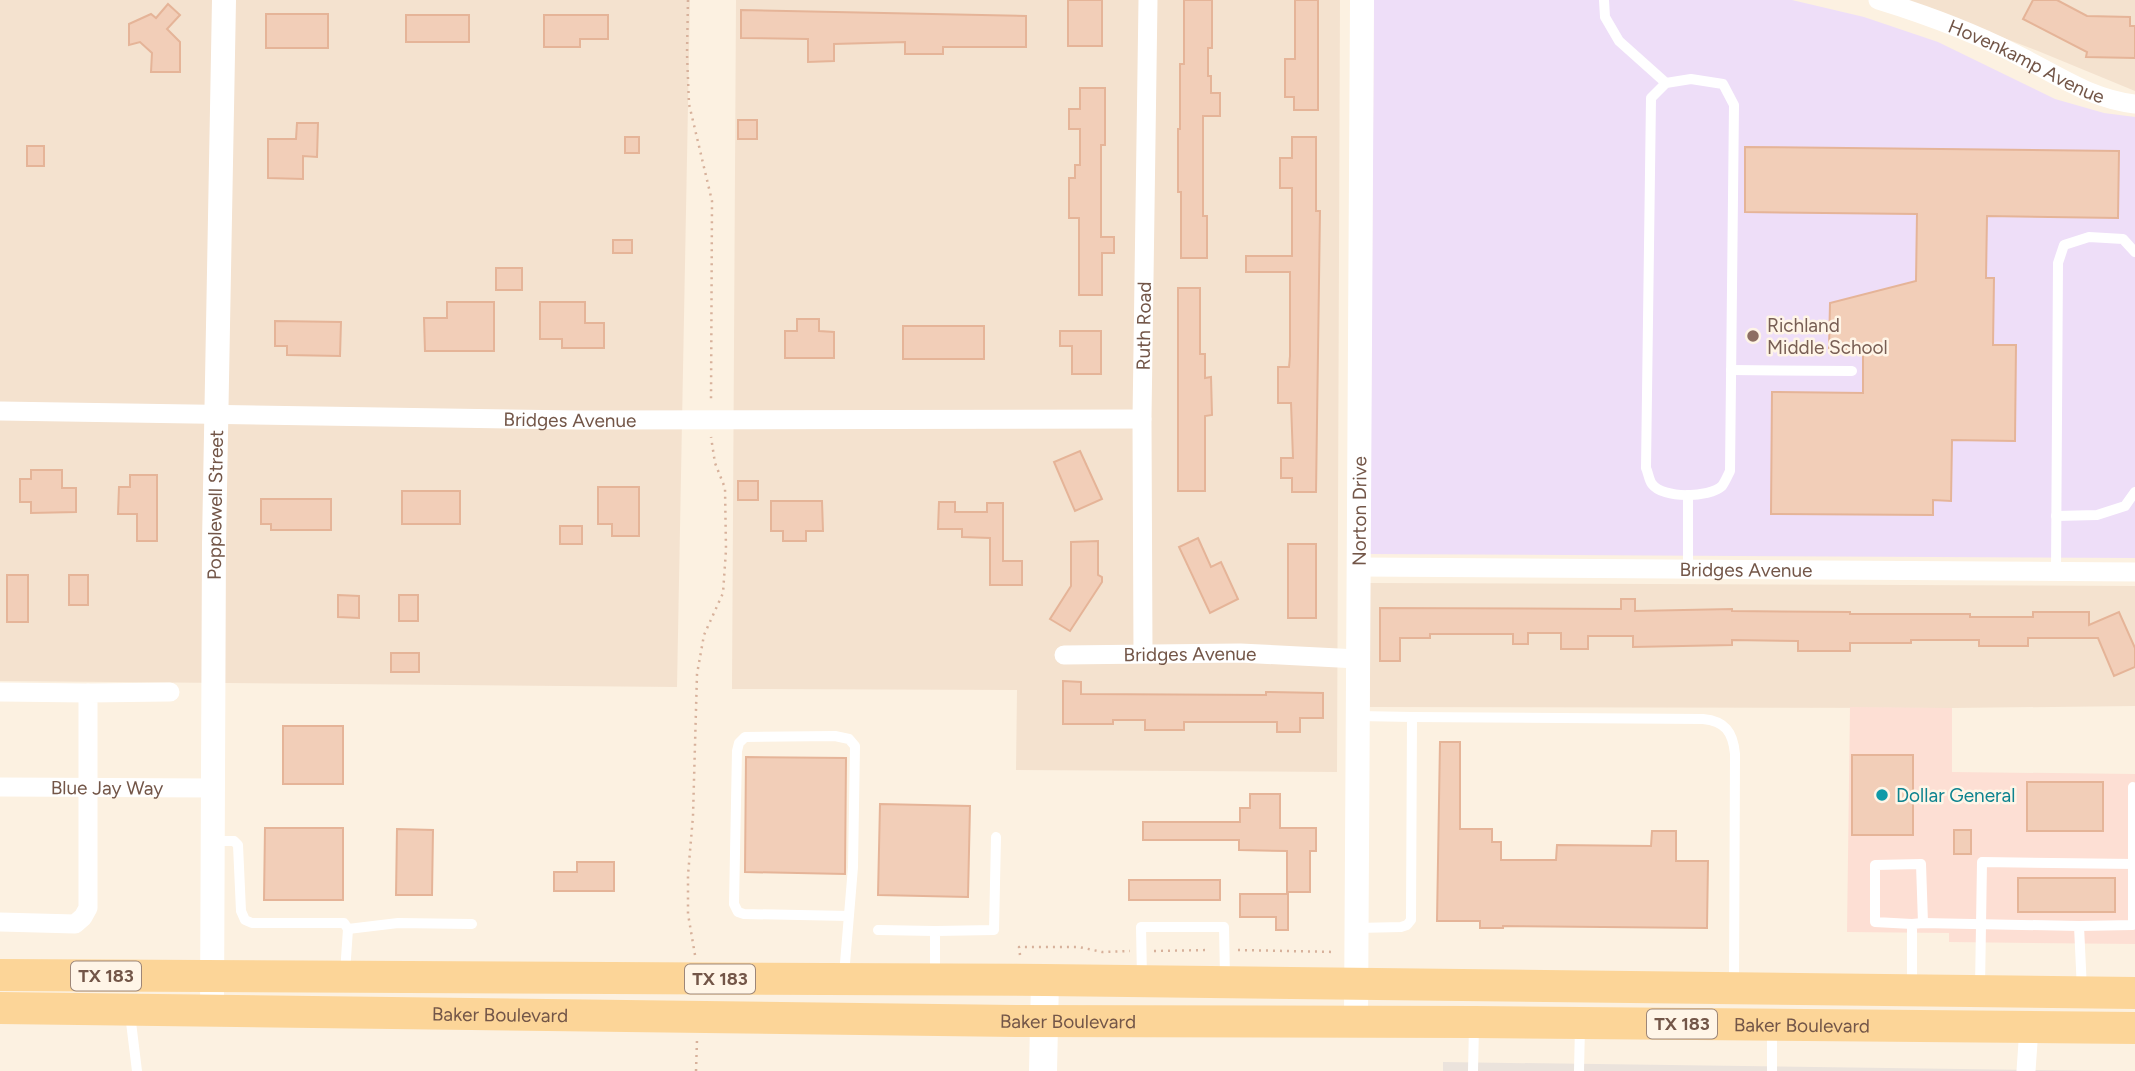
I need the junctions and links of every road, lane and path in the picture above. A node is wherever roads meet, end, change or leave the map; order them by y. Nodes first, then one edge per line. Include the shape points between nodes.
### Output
1 (224, 0) edge
2 (688, 0) edge
3 (1148, 0) edge
4 (1362, 0) edge
5 (1604, 0) edge
6 (1878, 0) edge
7 (1666, 83) junction
8 (2135, 104) edge
9 (2135, 252) edge
10 (1731, 370) junction
11 (1852, 371) dead end
12 (0, 411) edge
13 (216, 414) junction
14 (1142, 419) junction
15 (711, 420) junction
16 (2135, 492) edge
17 (1688, 495) junction
18 (2056, 516) junction
19 (1358, 567) junction
20 (1688, 570) junction
21 (2056, 572) junction
22 (2135, 572) edge
23 (1143, 653) junction
24 (1064, 655) dead end
25 (1358, 659) junction
26 (0, 692) edge
27 (170, 692) dead end
28 (88, 693) junction
29 (1358, 716) junction
30 (1412, 716) junction
31 (87, 786) junction
32 (0, 787) edge
33 (2133, 787) dead end
34 (212, 788) junction
35 (996, 836) dead end
36 (211, 841) junction
37 (2134, 864) edge
38 (849, 916) junction
39 (0, 922) edge
40 (472, 924) dead end
41 (1918, 924) junction
42 (1980, 925) junction
43 (2079, 926) junction
44 (1357, 928) junction
45 (348, 929) junction
46 (878, 930) dead end
47 (935, 931) junction
48 (0, 975) edge
49 (211, 977) junction
50 (345, 978) junction
51 (696, 979) junction
52 (844, 979) junction
53 (935, 980) junction
54 (1045, 980) junction
55 (1142, 982) junction
56 (1225, 984) junction
57 (1357, 985) junction
58 (1734, 989) junction
59 (1912, 991) junction
60 (1980, 992) junction
61 (2082, 993) junction
62 (2135, 993) edge
63 (0, 1008) edge
64 (129, 1010) junction
65 (212, 1011) junction
66 (1044, 1021) junction
67 (1474, 1022) junction
68 (1356, 1023) junction
69 (1580, 1023) junction
70 (1772, 1025) junction
71 (2029, 1028) junction
72 (2135, 1028) edge
73 (137, 1071) edge
74 (1043, 1071) edge
75 (1473, 1071) edge
76 (1579, 1071) edge
77 (1772, 1071) edge
78 (2026, 1071) edge

1 - 13 street, Popplewell Street
2 - 15 path via 689,104 712,201
3 - 14 street, Ruth Road
4 - 19 street, Norton Drive
5 - 7 lane via 1605,17 1619,41
6 - 8 street, Hovenkamp Avenue via 1942,22 2027,60 2057,79 2115,102
7 - 10 lane via 1691,79 1723,84 1734,105
7 - 17 lane via 1651,98 1646,468 1652,485 1667,494
9 - 18 lane via 2123,239 2089,237 2064,245 2058,263
10 - 11 lane
10 - 17 lane via 1730,471 1722,485 1708,494
12 - 13 street, Bridges Avenue
13 - 15 street, Bridges Avenue
13 - 34 street, Popplewell Street
14 - 15 street, Bridges Avenue
14 - 23 street, Ruth Road
15 - 51 path via 711,444 725,488 726,550 723,593 704,635 697,674 688,875
16 - 18 lane via 2126,506 2097,515
17 - 20 lane
18 - 21 lane
19 - 20 street, Bridges Avenue
19 - 25 street, Norton Drive
20 - 21 street, Bridges Avenue
21 - 22 street, Bridges Avenue
23 - 24 street, Bridges Avenue
23 - 25 street, Bridges Avenue
25 - 29 street, Norton Drive
26 - 28 street
27 - 28 street
28 - 31 street
29 - 30 lane
29 - 44 street, Norton Drive
30 - 44 lane via 1411,920 1401,927
30 - 58 lane via 1703,719 1728,729 1735,754
31 - 32 street, Blue Jay Way
31 - 34 street, Blue Jay Way
31 - 39 street via 88,908 83,917 75,923
33 - 37 lane
34 - 36 street, Popplewell Street
35 - 47 lane via 994,930
36 - 45 lane via 238,845 245,920 344,923
36 - 49 street, Popplewell Street
37 - 42 lane via 1982,862
37 - 43 lane via 2133,925
38 - 38 lane via 855,746 849,739 835,736 745,737 737,751 734,904 738,912
38 - 52 lane
40 - 45 lane via 398,923
41 - 41 lane via 1875,922 1875,865 1921,864
41 - 42 lane
41 - 59 lane
42 - 43 lane
42 - 60 lane
43 - 61 lane
44 - 57 street, Norton Drive
45 - 50 lane
46 - 47 lane
47 - 53 lane
48 - 49 main road, Baker Boulevard / TX 183
49 - 50 main road, Baker Boulevard / TX 183
49 - 65 street, Popplewell Street
50 - 51 main road, Baker Boulevard / TX 183
51 - 52 main road, Baker Boulevard / TX 183
52 - 53 main road, Baker Boulevard / TX 183
53 - 54 main road, Baker Boulevard / TX 183
54 - 55 main road, Baker Boulevard / TX 183
54 - 66 main road
55 - 56 main road, Baker Boulevard / TX 183
55 - 56 lane via 1142,927 1224,926
56 - 57 main road, Baker Boulevard / TX 183
57 - 58 main road, Baker Boulevard / TX 183
57 - 68 street, Norton Drive
58 - 59 main road, Baker Boulevard / TX 183
59 - 60 main road, Baker Boulevard / TX 183
60 - 61 main road, Baker Boulevard / TX 183
61 - 62 main road, Baker Boulevard / TX 183
63 - 64 main road, Baker Boulevard / TX 183
64 - 65 main road, Baker Boulevard / TX 183
64 - 73 lane
65 - 66 main road, Baker Boulevard / TX 183
66 - 68 main road, Baker Boulevard / TX 183
66 - 74 main road
67 - 68 main road, Baker Boulevard / TX 183
67 - 69 main road, Baker Boulevard / TX 183
67 - 75 lane
69 - 70 main road, Baker Boulevard / TX 183
69 - 76 lane
70 - 71 main road, Baker Boulevard / TX 183
70 - 77 lane
71 - 72 main road, Baker Boulevard / TX 183
71 - 78 street

